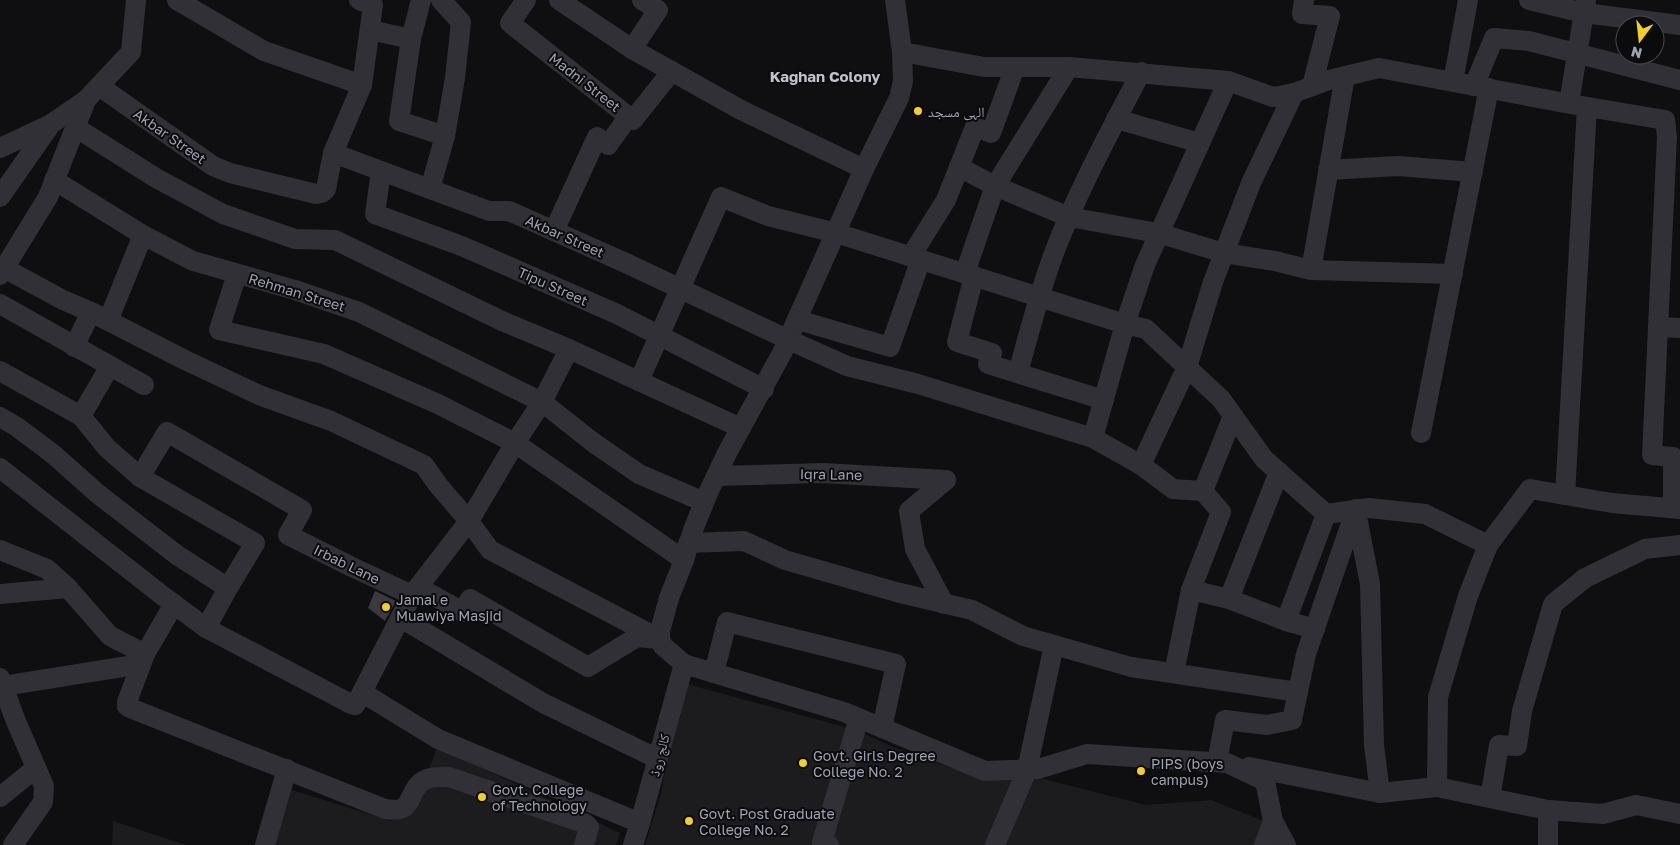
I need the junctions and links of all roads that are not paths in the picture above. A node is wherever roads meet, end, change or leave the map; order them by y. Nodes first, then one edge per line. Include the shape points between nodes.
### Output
1 (136, 0) edge
2 (177, 0) edge
3 (358, 0) edge
4 (421, 0) edge
5 (441, 0) edge
6 (526, 0) edge
7 (559, 0) edge
8 (642, 0) edge
9 (895, 0) edge
10 (1304, 0) edge
11 (1468, 0) edge
12 (1529, 0) edge
13 (1585, 6) edge
14 (1680, 25) edge
15 (370, 30) junction
16 (411, 39) junction
17 (632, 49) junction
18 (902, 52) junction
19 (1577, 53) junction
20 (1015, 67) junction
21 (1069, 67) junction
22 (672, 71) junction
23 (1141, 72) junction
24 (1345, 76) junction
25 (1680, 80) edge
26 (1228, 81) junction
27 (1453, 82) junction
28 (362, 86) junction
29 (1312, 86) junction
30 (1481, 87) junction
31 (93, 93) junction
32 (1294, 93) junction
33 (1578, 105) junction
34 (628, 116) junction
35 (1116, 119) junction
36 (51, 124) junction
37 (75, 127) junction
38 (445, 136) junction
39 (1200, 143) junction
40 (0, 148) edge
41 (333, 153) junction
42 (959, 167) junction
43 (864, 169) junction
44 (1328, 170) junction
45 (381, 171) junction
46 (1473, 172) junction
47 (1672, 179) edge
48 (54, 180) junction
49 (996, 186) junction
50 (430, 189) junction
51 (0, 197) edge
52 (1069, 217) junction
53 (554, 231) junction
54 (836, 233) junction
55 (1158, 233) junction
56 (143, 235) junction
57 (1224, 254) junction
58 (916, 258) junction
59 (1311, 270) junction
60 (2, 272) edge
61 (237, 274) junction
62 (1453, 274) junction
63 (969, 275) junction
64 (680, 289) junction
65 (1039, 297) junction
66 (0, 304) edge
67 (100, 316) junction
68 (798, 320) junction
69 (1125, 324) junction
70 (1658, 327) junction
71 (1680, 328) edge
72 (659, 336) junction
73 (788, 340) junction
74 (74, 346) junction
75 (569, 349) junction
76 (110, 366) junction
77 (1187, 367) junction
78 (0, 371) edge
79 (1018, 373) junction
80 (639, 381) junction
81 (144, 385) dead end
82 (764, 388) junction
83 (1104, 400) junction
84 (542, 402) junction
85 (82, 416) junction
86 (1233, 416) junction
87 (0, 417) edge
88 (741, 428) junction
89 (1421, 433) dead end
90 (1093, 438) junction
91 (515, 443) junction
92 (1141, 465) junction
93 (0, 468) edge
94 (1279, 472) junction
95 (716, 476) junction
96 (140, 477) junction
97 (1203, 491) junction
98 (1565, 495) junction
99 (704, 502) junction
100 (1356, 509) junction
101 (1677, 509) edge
102 (1326, 514) junction
103 (469, 521) junction
104 (1488, 545) junction
105 (1680, 546) edge
106 (0, 550) edge
107 (686, 552) junction
108 (68, 588) junction
109 (228, 588) junction
110 (1191, 590) junction
111 (415, 591) junction
112 (0, 594) edge
113 (1229, 599) junction
114 (174, 604) junction
115 (944, 604) junction
116 (401, 618) junction
117 (1286, 621) junction
118 (206, 628) junction
119 (1315, 629) junction
120 (660, 639) junction
121 (1054, 645) junction
122 (143, 659) junction
123 (684, 664) junction
124 (714, 673) junction
125 (1174, 673) junction
126 (2, 691) edge
127 (1298, 692) junction
128 (363, 693) junction
129 (859, 718) junction
130 (882, 728) junction
131 (658, 759) junction
132 (1222, 762) junction
133 (36, 768) junction
134 (287, 769) junction
135 (1027, 770) junction
136 (1437, 787) junction
137 (1380, 793) junction
138 (0, 797) edge
139 (1490, 798) junction
140 (1548, 810) junction
141 (1680, 814) edge
142 (1273, 822) junction
143 (640, 823) junction
144 (13, 845) edge
145 (265, 845) edge
146 (584, 845) edge
147 (633, 845) edge
148 (829, 845) edge
149 (995, 845) edge
150 (1264, 845) edge
151 (1286, 845) edge
152 (1548, 845) edge

1 - 31 street via 131,52
2 - 28 street via 264,51
3 - 15 street, Akbar Street via 373,5
4 - 16 street
5 - 38 street via 461,22
6 - 34 street, Madni Street via 510,23
7 - 17 street
8 - 17 street via 658,10
9 - 18 street
10 - 29 street via 1302,14 1330,16
11 - 27 street
12 - 13 street
13 - 14 street
13 - 19 street
15 - 16 street
15 - 28 street, Akbar Street
16 - 38 street via 399,122
17 - 22 street
18 - 20 street via 984,67
18 - 43 street via 902,90
19 - 25 street
19 - 30 street via 1529,41 1494,38
19 - 33 street
20 - 21 street
20 - 42 street via 992,133 975,127
21 - 23 street
21 - 49 street
22 - 34 street, Madni Street via 633,120
22 - 43 street via 741,110
23 - 26 street
23 - 35 street
24 - 27 street via 1379,68
24 - 29 street
24 - 44 street
26 - 32 street via 1273,97
26 - 39 street
27 - 30 street
28 - 41 street, Akbar Street
29 - 32 street
30 - 33 street
30 - 46 street
31 - 36 street
31 - 37 street
31 - 41 street, Akbar Street via 213,166 230,173 322,193 326,189
32 - 57 street via 1251,183
33 - 47 street via 1665,120
33 - 98 street
34 - 53 street via 608,144 597,137
35 - 39 street
35 - 52 street
36 - 40 street
36 - 51 street
37 - 48 street
37 - 75 street via 156,178 222,214 295,239 335,240 502,321
38 - 50 street
39 - 55 street
41 - 45 street, Akbar Street
42 - 49 street
42 - 58 street
43 - 54 street
44 - 46 street via 1398,166
44 - 59 street
45 - 50 street, Akbar Street
45 - 72 street, Tipu Street via 375,214 464,247
46 - 62 street
47 - 70 street
48 - 56 street, Rehman Street
48 - 60 street via 48,197
49 - 52 street
49 - 63 street
50 - 53 street, Akbar Street via 489,211 508,211
52 - 55 street
52 - 65 street
53 - 64 street, Akbar Street
54 - 58 street
54 - 64 street via 768,216 721,197
54 - 68 street
55 - 57 street
55 - 69 street
56 - 61 street, Rehman Street via 193,261
56 - 67 street
57 - 59 street
57 - 77 street
58 - 63 street
58 - 68 street via 890,347
59 - 62 street
60 - 67 street
61 - 84 street, Rehman Street via 359,312
61 - 91 street via 219,330 324,354 438,404
62 - 89 street
63 - 65 street
63 - 79 street via 957,342 992,353 988,364
64 - 72 street
64 - 73 street, Akbar Street
65 - 69 street
65 - 79 street
66 - 74 street
67 - 74 street
67 - 103 street via 259,395 331,421 424,465
68 - 73 street
69 - 77 street via 1146,329
69 - 83 street
70 - 71 street
70 - 101 street via 1652,455 1672,457
72 - 80 street
72 - 82 street, Tipu Street
73 - 82 street
73 - 90 street, Akbar Street via 848,366
74 - 76 street
75 - 80 street
75 - 84 street
76 - 81 street
76 - 85 street
77 - 86 street via 1221,399
77 - 92 street
78 - 85 street
79 - 83 street
80 - 88 street
82 - 88 street
83 - 90 street
84 - 91 street
84 - 99 street, Rehman Street via 640,474
85 - 96 street via 107,448
86 - 94 street via 1264,459
86 - 97 street
87 - 109 street via 53,454 98,494 177,555
88 - 95 street
90 - 92 street, Akbar Street
91 - 103 street
91 - 107 street
92 - 97 street, Akbar Street via 1173,489
93 - 114 street
94 - 102 street
94 - 113 street
95 - 99 street
95 - 115 street, Iqra Lane via 823,473 946,480 909,511 915,549
96 - 109 street via 255,543
96 - 111 street, Irbab Lane via 166,432 302,510 288,535 350,566
97 - 110 street via 1221,512
98 - 101 street
98 - 104 street via 1530,489
99 - 107 street
100 - 102 street
100 - 104 street via 1425,514
100 - 119 street
100 - 137 street via 1370,584 1374,745
102 - 117 street
103 - 111 street
103 - 120 street via 490,550
104 - 136 street via 1468,596 1438,697
105 - 139 street via 1645,549 1585,578 1553,604 1522,711 1517,746 1499,745
106 - 108 street via 47,569
107 - 115 street via 744,541 786,560
107 - 120 street via 668,598
108 - 112 street
108 - 122 street via 110,636
109 - 118 street
110 - 113 street
110 - 125 street
111 - 116 street
111 - 120 street via 463,612 470,599 588,667 637,637
113 - 117 street
114 - 118 street
114 - 122 street
115 - 121 street via 972,610 1023,636
116 - 128 street
116 - 131 street via 543,704
117 - 119 street
118 - 128 street via 351,704 355,705
119 - 127 street
120 - 123 street via 663,646
121 - 125 street via 1131,667
121 - 135 street
122 - 126 street
122 - 134 street via 127,706
123 - 124 street
123 - 131 street, کالج روڈ
124 - 129 street
124 - 130 street via 727,622 896,664
125 - 127 street
126 - 133 street
127 - 132 street via 1292,720 1267,725 1225,720
128 - 143 street via 438,739
129 - 130 street
129 - 148 street via 822,842
130 - 135 street via 985,771
131 - 143 street, کالج روڈ
132 - 135 street via 1087,754 1038,770
132 - 137 street
132 - 142 street via 1265,781
133 - 138 street
133 - 144 street via 44,786 43,802
134 - 145 street
134 - 146 street via 397,810 407,805 420,783 434,776 449,777 586,824 589,827
135 - 149 street
136 - 137 street
136 - 139 street
139 - 140 street
140 - 141 street via 1603,814 1636,804
140 - 152 street
142 - 150 street
142 - 151 street
143 - 147 street, کالج روڈ

